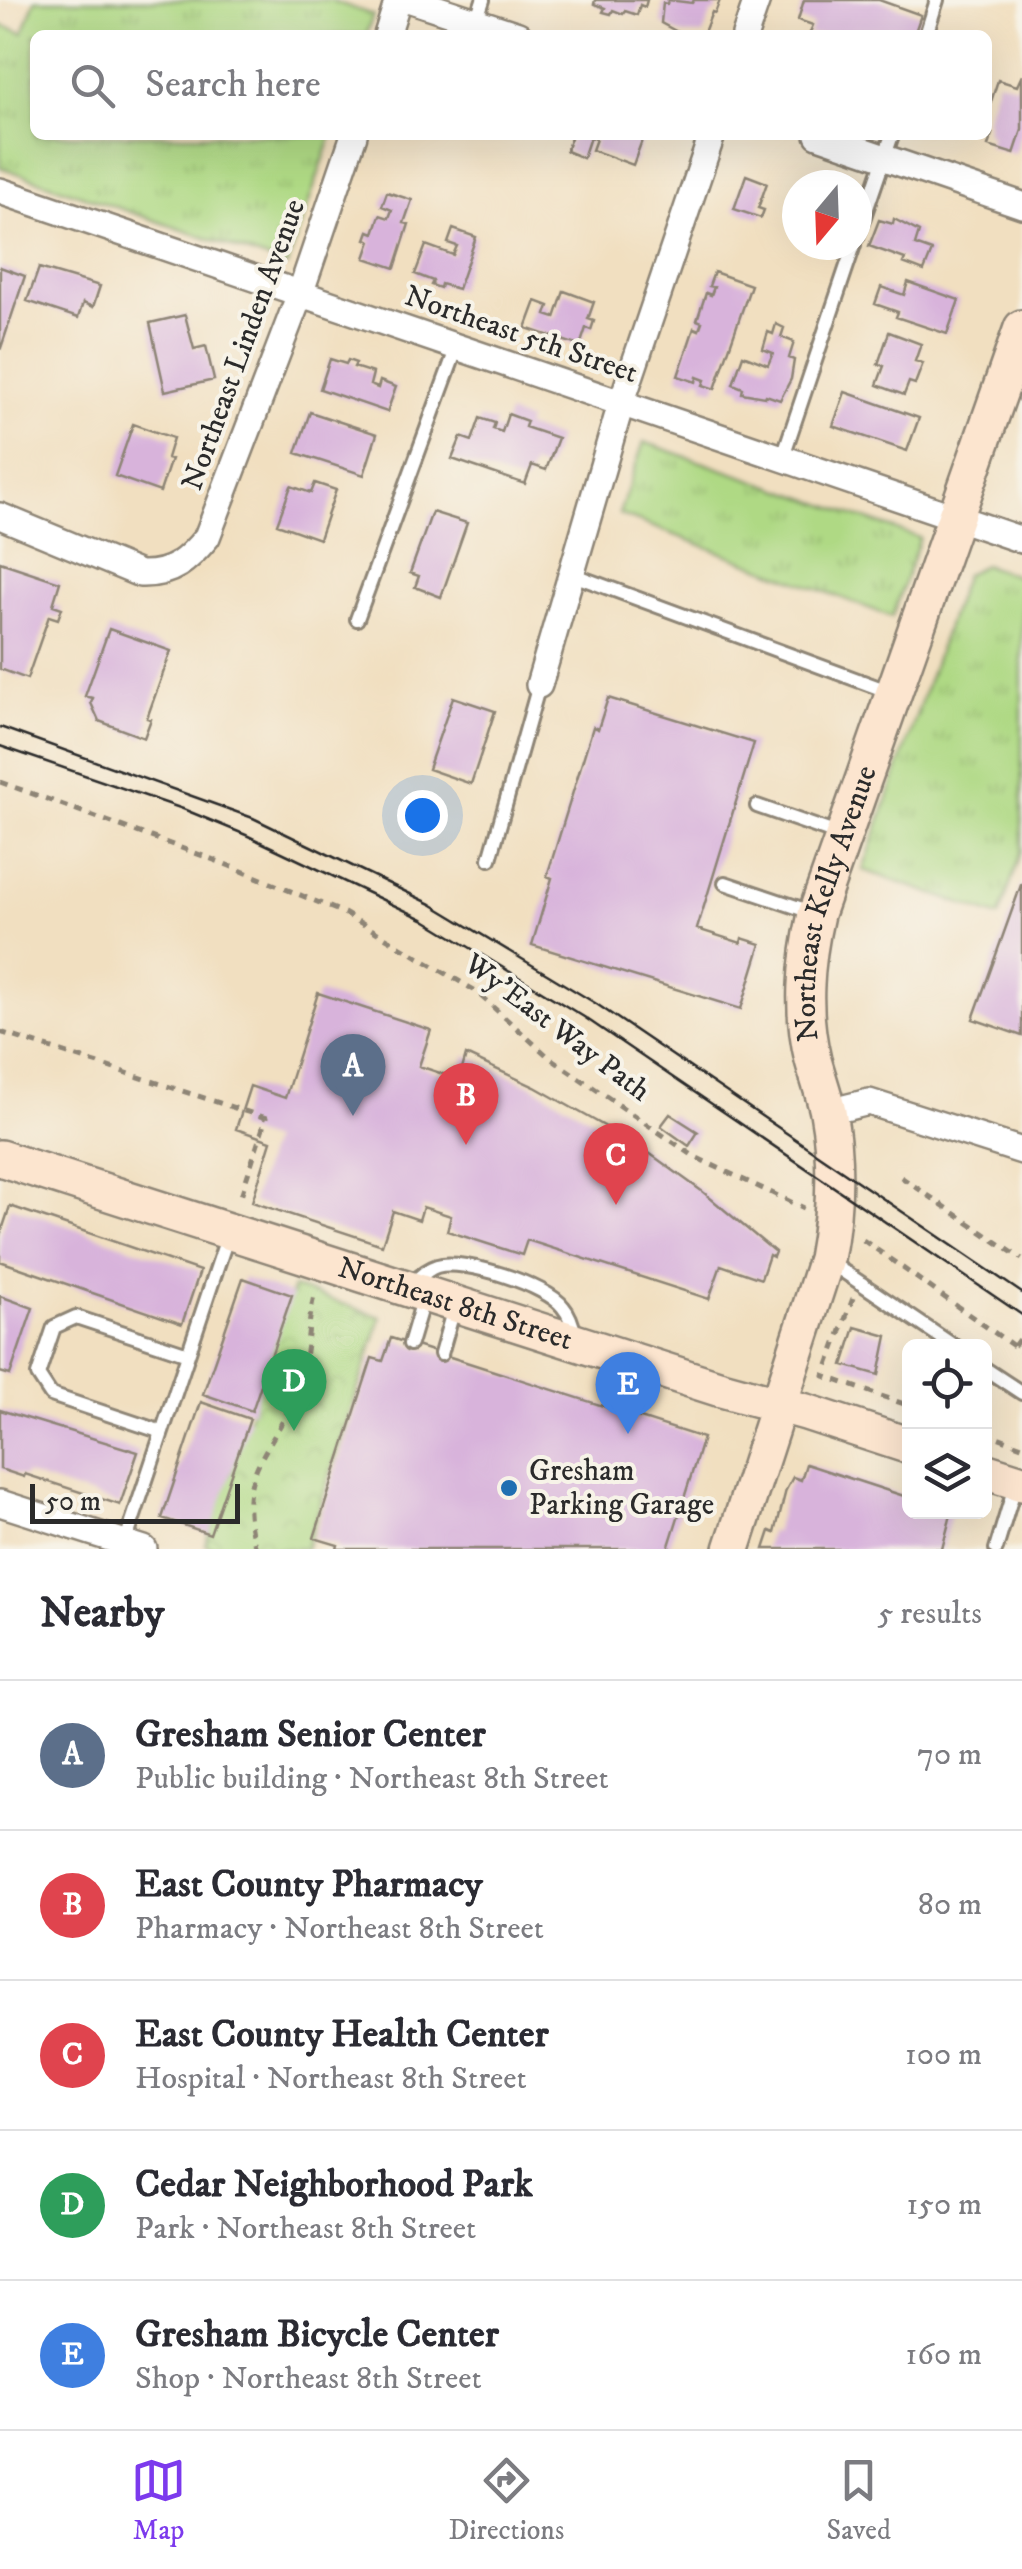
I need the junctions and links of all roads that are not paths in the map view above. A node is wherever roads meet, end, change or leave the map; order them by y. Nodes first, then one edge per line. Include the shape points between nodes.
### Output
1 (398, 0) edge
2 (411, 0) edge
3 (757, 0) edge
4 (938, 0) edge
5 (479, 11) edge
6 (389, 30) edge
7 (510, 30) edge
8 (747, 30) edge
9 (928, 30) edge
10 (352, 140) edge
11 (710, 140) edge
12 (850, 140) edge
13 (888, 146) edge
14 (0, 191) edge
15 (872, 193) edge
16 (1022, 205) edge
17 (849, 260) edge
18 (300, 294) junction
19 (1022, 328) edge
20 (457, 348) junction
21 (621, 404) junction
22 (782, 459) junction
23 (0, 516) edge
24 (954, 518) junction
25 (1022, 540) edge
26 (571, 574) junction
27 (357, 619) dead end
28 (539, 685) joint
29 (892, 693) junction
30 (758, 806) dead end
31 (842, 836) junction
32 (490, 859) dead end
33 (725, 884) dead end
34 (816, 914) junction
35 (828, 1112) junction
36 (1022, 1151) edge
37 (0, 1158) edge
38 (230, 1232) junction
39 (826, 1259) junction
40 (429, 1296) junction
41 (944, 1339) edge
42 (577, 1343) junction
43 (410, 1344) dead end
44 (188, 1354) junction
45 (440, 1354) dead end
46 (992, 1373) edge
47 (1022, 1393) edge
48 (778, 1404) junction
49 (162, 1432) junction
50 (902, 1443) edge
51 (1008, 1478) edge
52 (0, 1503) edge
53 (134, 1546) edge
54 (732, 1549) edge
55 (996, 1549) edge

1 - 6 street
2 - 5 street
3 - 8 street
4 - 9 lane
5 - 7 street
10 - 18 street, Northeast Linden Avenue
11 - 21 street
12 - 13 street
13 - 15 lane
13 - 16 street
14 - 18 street, Northeast 5th Street
17 - 22 lane
18 - 20 street, Northeast 5th Street
18 - 23 street, Northeast Linden Avenue via 207,537 177,567 159,574 125,570
19 - 24 street, Northeast Kelly Avenue
20 - 21 street, Northeast 5th Street
20 - 27 lane
21 - 22 street, Northeast 5th Street
21 - 26 street
22 - 24 street, Northeast 5th Street
24 - 25 street, Northeast 5th Street
24 - 29 street, Northeast Kelly Avenue
26 - 28 street
26 - 29 lane
28 - 32 lane
29 - 31 street, Northeast Kelly Avenue
30 - 31 lane
31 - 34 street, Northeast Kelly Avenue
33 - 34 lane
34 - 35 street, Northeast Kelly Avenue via 806,1016
35 - 36 street via 869,1102
35 - 39 street, Northeast Kelly Avenue via 848,1232
37 - 38 street, Northeast 8th Street
38 - 40 street, Northeast 8th Street
38 - 44 lane
39 - 41 lane
39 - 48 street, Northeast Kelly Avenue
40 - 42 street, Northeast 8th Street
40 - 42 lane via 436,1266 454,1263 526,1284 563,1306
40 - 43 lane
40 - 45 lane
42 - 48 street, Northeast 8th Street
44 - 49 lane
44 - 49 lane via 76,1317 54,1326 38,1375 51,1396
46 - 47 lane
48 - 50 street, Northeast 8th Street
48 - 54 street, Northeast Kelly Avenue
49 - 53 lane
51 - 55 lane
52 - 53 street

